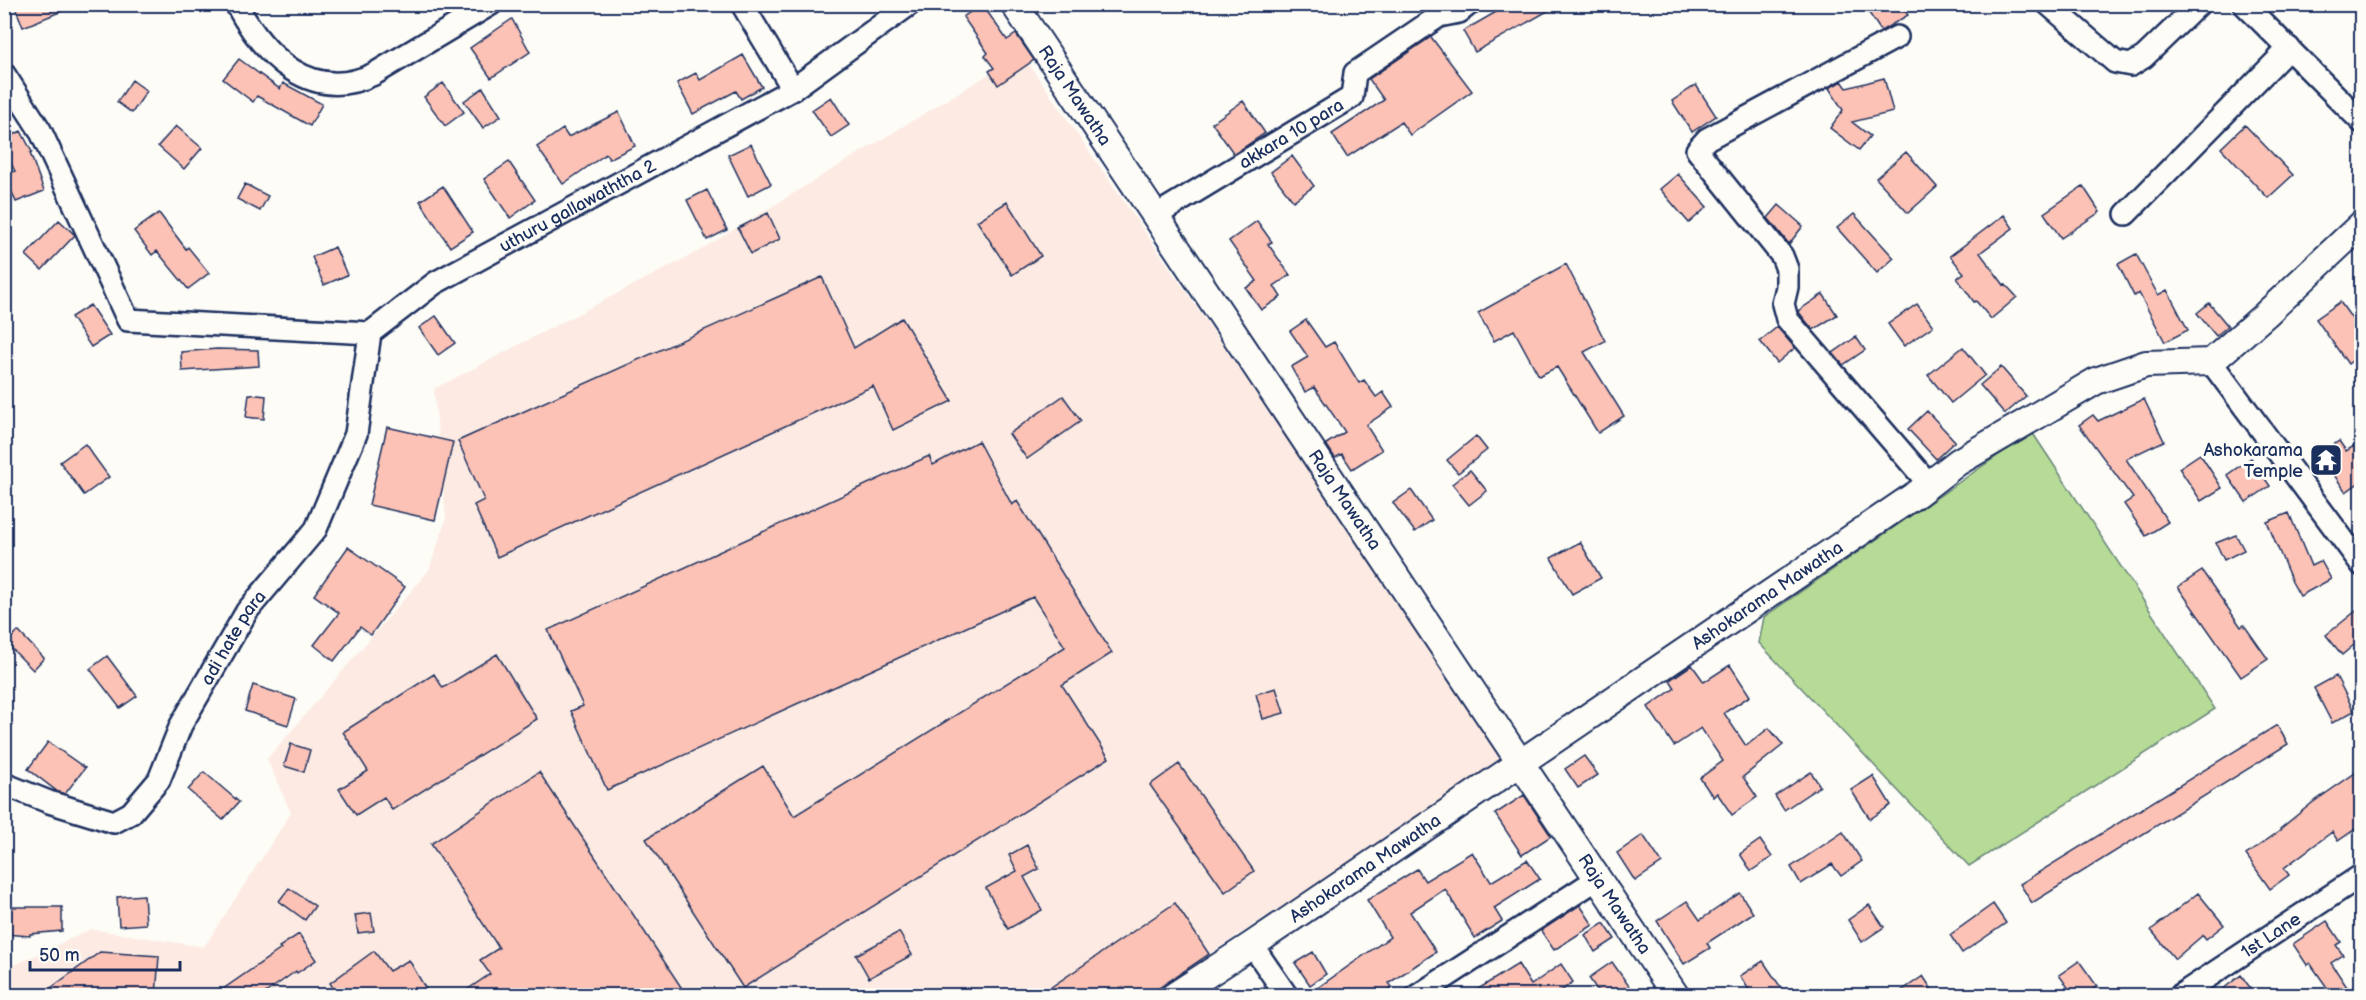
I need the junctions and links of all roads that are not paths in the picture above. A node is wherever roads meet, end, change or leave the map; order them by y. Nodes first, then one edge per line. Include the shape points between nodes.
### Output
1 (236, 4) edge
2 (490, 4) edge
3 (742, 4) edge
4 (910, 4) edge
5 (1014, 4) edge
6 (1469, 4) edge
7 (2048, 4) edge
8 (2199, 4) edge
9 (2244, 4) edge
10 (1897, 37) dead end
11 (2289, 48) junction
12 (4, 74) edge
13 (793, 89) junction
14 (2361, 122) edge
15 (2126, 214) dead end
16 (1155, 216) junction
17 (2361, 224) edge
18 (370, 333) junction
19 (2211, 362) junction
20 (1929, 484) junction
21 (2361, 565) edge
22 (1519, 764) junction
23 (4, 784) edge
24 (2361, 874) edge
25 (1597, 879) junction
26 (1252, 945) junction
27 (1174, 996) edge
28 (1287, 996) edge
29 (1417, 996) edge
30 (1676, 996) edge
31 (2180, 996) edge

1 - 2 street via 259,41 279,62 305,77 340,84 374,74
3 - 13 street
4 - 13 street, uthuru gallawaththa 2
5 - 16 street, Raja Mawatha
6 - 16 street, akkara 10 para via 1459,12 1439,16 1355,73 1352,97
7 - 8 street via 2115,62 2131,65
9 - 11 street
10 - 20 street via 1707,138 1697,150 1782,256 1787,269 1783,304 1787,318
11 - 14 street
11 - 15 street
12 - 18 street via 40,130 128,320
13 - 18 street, uthuru gallawaththa 2 via 435,283
16 - 22 street, Raja Mawatha
17 - 19 street
18 - 23 street, adi hate para via 356,434 316,529 247,611 181,725 159,780 131,813 114,822
19 - 20 street, Ashokarama Mawatha via 2146,364 2096,381 1958,462
19 - 21 street
20 - 22 street, Ashokarama Mawatha
22 - 25 street, Raja Mawatha
22 - 26 street, Ashokarama Mawatha
24 - 31 street, 1st Lane
25 - 29 street
25 - 30 street, Raja Mawatha
26 - 27 street, Ashokarama Mawatha
26 - 28 street

